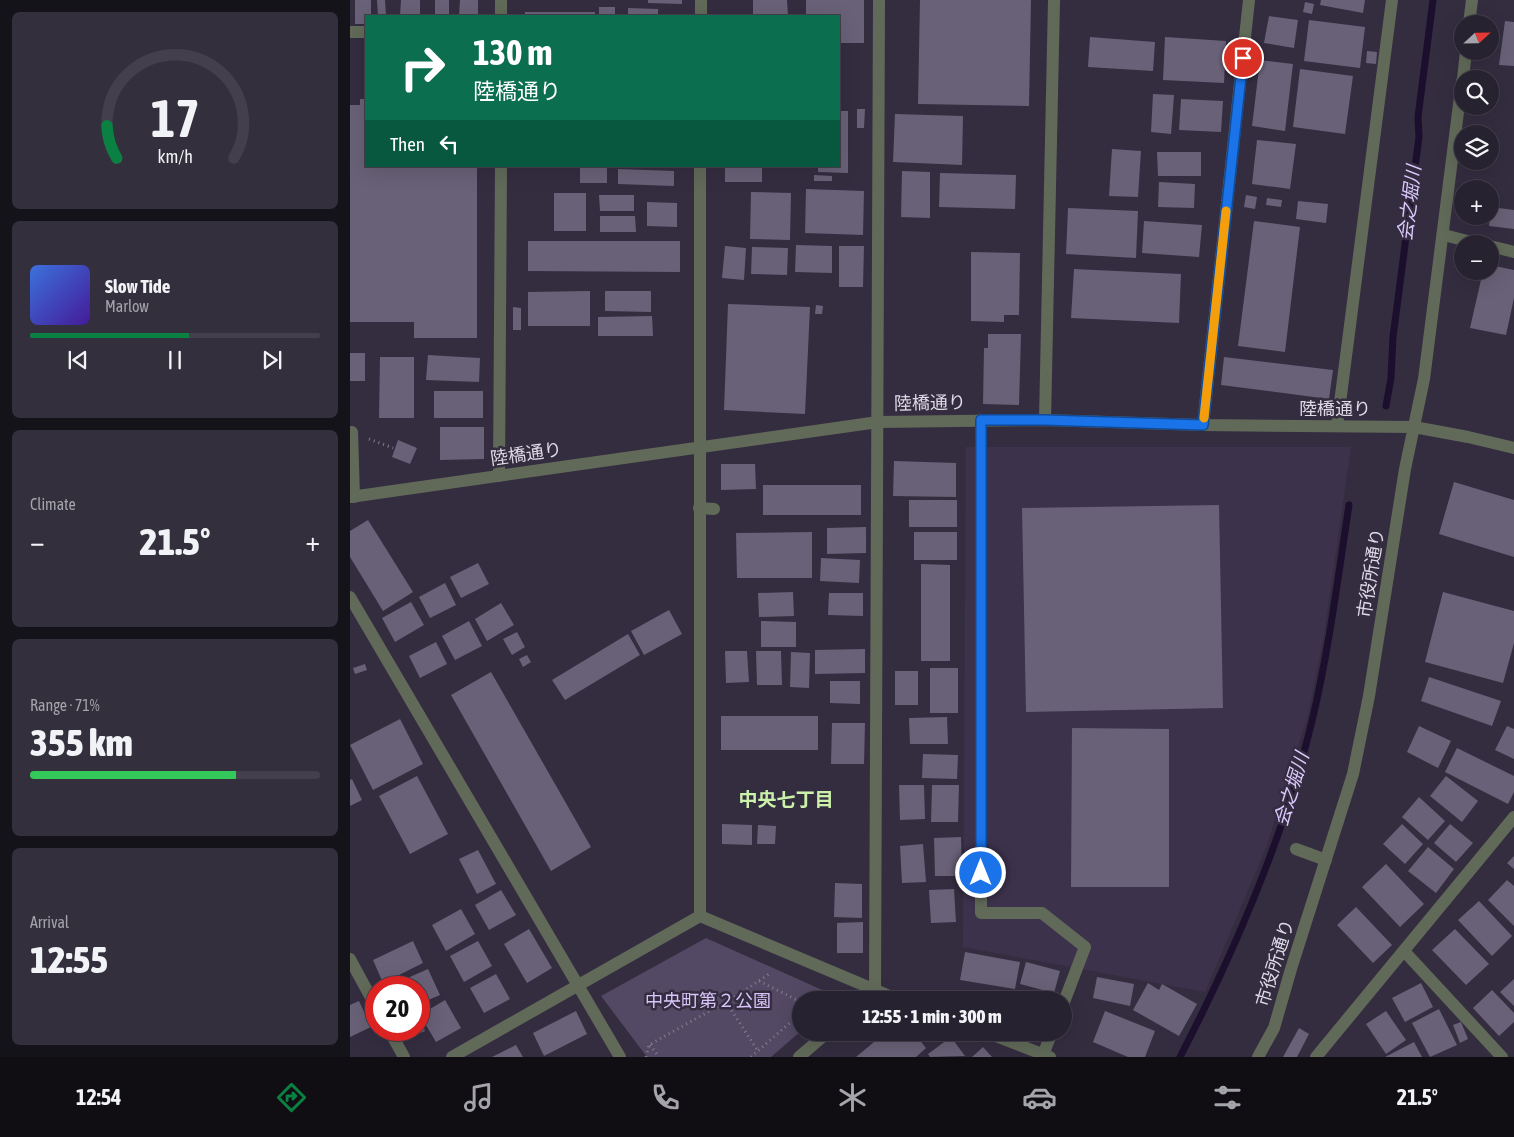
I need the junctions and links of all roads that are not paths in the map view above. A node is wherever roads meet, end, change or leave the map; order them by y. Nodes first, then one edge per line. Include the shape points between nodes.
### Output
1 (501, 0) edge
2 (700, 0) edge
3 (879, 0) edge
4 (1054, 0) edge
5 (1249, 0) edge
6 (1392, 0) edge
7 (1472, 0) edge
8 (501, 15) edge
9 (700, 15) edge
10 (1471, 15) edge
11 (350, 32) edge
12 (365, 32) edge
13 (1459, 115) edge
14 (501, 167) edge
15 (700, 167) edge
16 (1444, 235) junction
17 (1454, 238) edge
18 (1499, 248) edge
19 (1514, 252) edge
20 (981, 420) junction
21 (1045, 420) junction
22 (878, 422) junction
23 (1203, 425) junction
24 (1337, 426) junction
25 (1414, 427) junction
26 (352, 432) dead end
27 (699, 446) junction
28 (1514, 448) edge
29 (499, 476) junction
30 (352, 497) edge
31 (699, 508) junction
32 (714, 509) dead end
33 (350, 597) edge
34 (1514, 817) edge
35 (1296, 849) dead end
36 (1326, 860) junction
37 (700, 916) junction
38 (1404, 951) junction
39 (350, 959) edge
40 (579, 985) junction
41 (365, 987) edge
42 (876, 991) joint
43 (1068, 991) edge
44 (395, 1041) edge
45 (818, 1041) edge
46 (1007, 1041) edge
47 (1049, 1041) edge
48 (1044, 1056) edge
49 (404, 1057) edge
50 (452, 1057) edge
51 (620, 1057) edge
52 (799, 1057) edge
53 (1258, 1057) edge
54 (1316, 1057) edge
55 (1502, 1057) edge

1 - 8 street
2 - 9 street
3 - 22 street
4 - 21 street
5 - 23 street
6 - 24 street
7 - 10 street
11 - 12 street
13 - 16 street, 市役所通り
14 - 29 street
15 - 27 street
16 - 17 street
16 - 25 street, 市役所通り
18 - 19 street
20 - 21 street, 陸橋通り
20 - 22 street, 陸橋通り
20 - 43 street via 981,912 1042,913 1085,947
21 - 23 street, 陸橋通り
22 - 27 street, 陸橋通り
22 - 42 street
23 - 24 street, 陸橋通り
24 - 25 street, 陸橋通り
25 - 28 street, 陸橋通り
25 - 36 street, 市役所通り via 1369,696 1352,774
26 - 30 street
27 - 29 street, 陸橋通り
27 - 31 street
29 - 30 street, 陸橋通り
31 - 32 street
31 - 37 street
33 - 40 street
34 - 38 street
35 - 36 street
36 - 53 street, 市役所通り via 1274,1028
37 - 40 street
37 - 42 street
38 - 54 street
38 - 55 street
39 - 41 street
40 - 50 street
40 - 51 street
44 - 49 street
45 - 52 street
46 - 48 street
47 - 48 street

